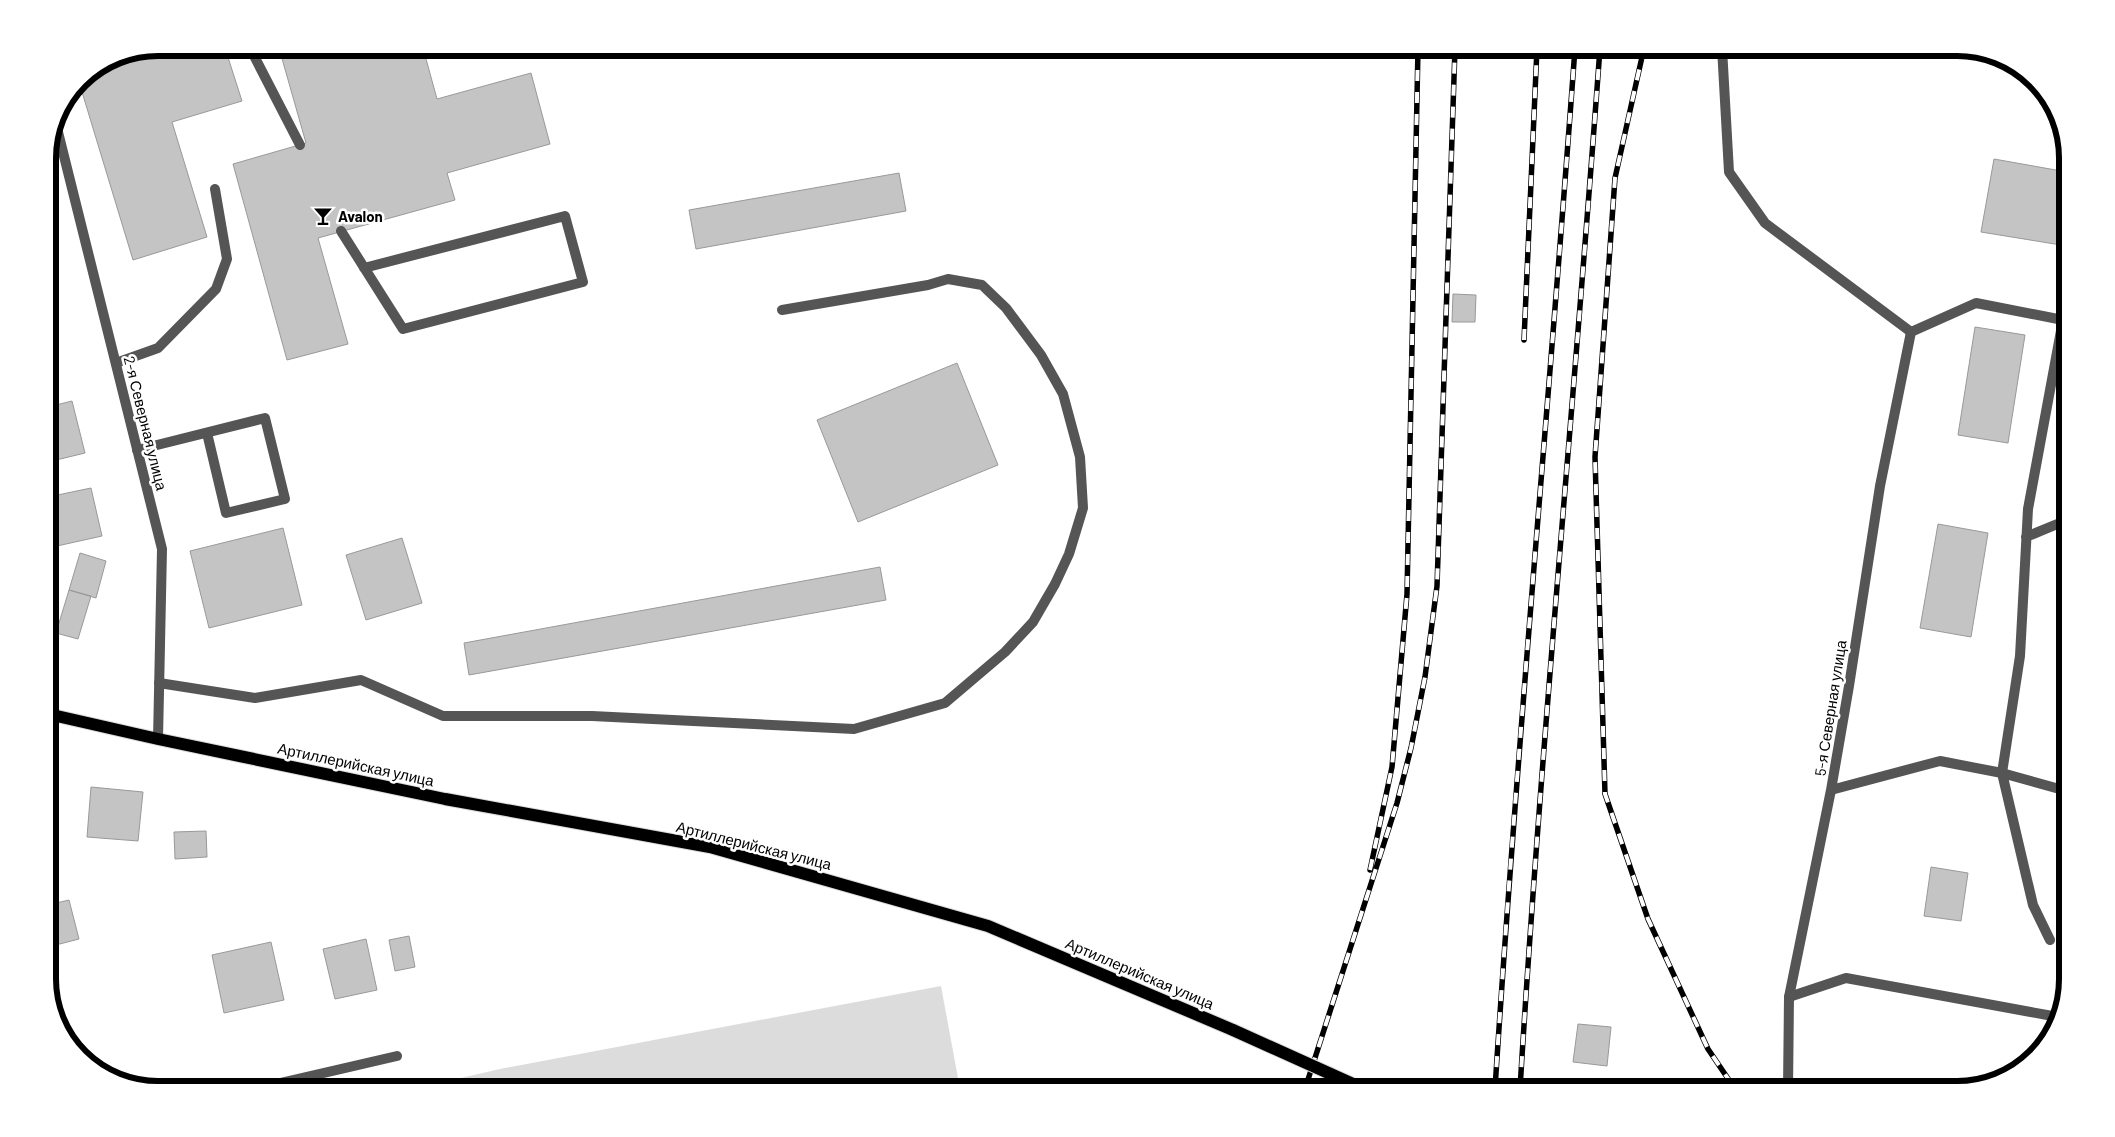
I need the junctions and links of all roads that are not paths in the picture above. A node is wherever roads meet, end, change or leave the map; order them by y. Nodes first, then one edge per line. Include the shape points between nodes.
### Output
1 (254, 56) edge
2 (1722, 56) edge
3 (59, 136) edge
4 (300, 145) dead end
5 (215, 189) dead end
6 (342, 232) dead end
7 (364, 268) junction
8 (782, 310) dead end
9 (2059, 319) edge
10 (1912, 332) junction
11 (2059, 351) edge
12 (116, 363) junction
13 (207, 433) junction
14 (137, 450) junction
15 (2059, 523) edge
16 (2026, 537) junction
17 (159, 683) junction
18 (56, 716) edge
19 (158, 739) junction
20 (2002, 772) junction
21 (2059, 789) edge
22 (1831, 790) junction
23 (2050, 940) dead end
24 (1790, 997) junction
25 (2051, 1016) edge
26 (397, 1056) dead end
27 (293, 1081) edge
28 (1344, 1081) edge
29 (1788, 1081) edge

1 - 4 street
2 - 10 street via 1729,172 1765,223
3 - 12 street, 2-я Северная улица
5 - 12 street via 227,259 216,289 158,348
6 - 7 street
7 - 7 street via 403,329 583,282 565,216
8 - 17 street via 948,279 982,285 1012,316 1041,355 1063,394 1080,456 1083,508 1069,554 1034,622 1005,652 945,703 854,729 592,716 443,716 361,680 255,698
9 - 10 street via 1976,304
10 - 22 street, 5-я Северная улица via 1880,486
11 - 16 street via 2028,509
12 - 14 street, 2-я Северная улица
13 - 13 street via 266,418 285,498 226,513
13 - 14 street
14 - 17 street, 2-я Северная улица via 162,548
15 - 16 street
16 - 20 street via 2020,656
17 - 19 street, 2-я Северная улица
18 - 19 main road, Артиллерийская улица
19 - 28 main road, Артиллерийская улица, bridge via 445,799 710,847 988,926
20 - 21 street
20 - 22 street via 1940,761
20 - 23 street via 2033,905
22 - 24 street, 5-я Северная улица
24 - 25 street via 1846,978
24 - 29 street, 5-я Северная улица
26 - 27 street

